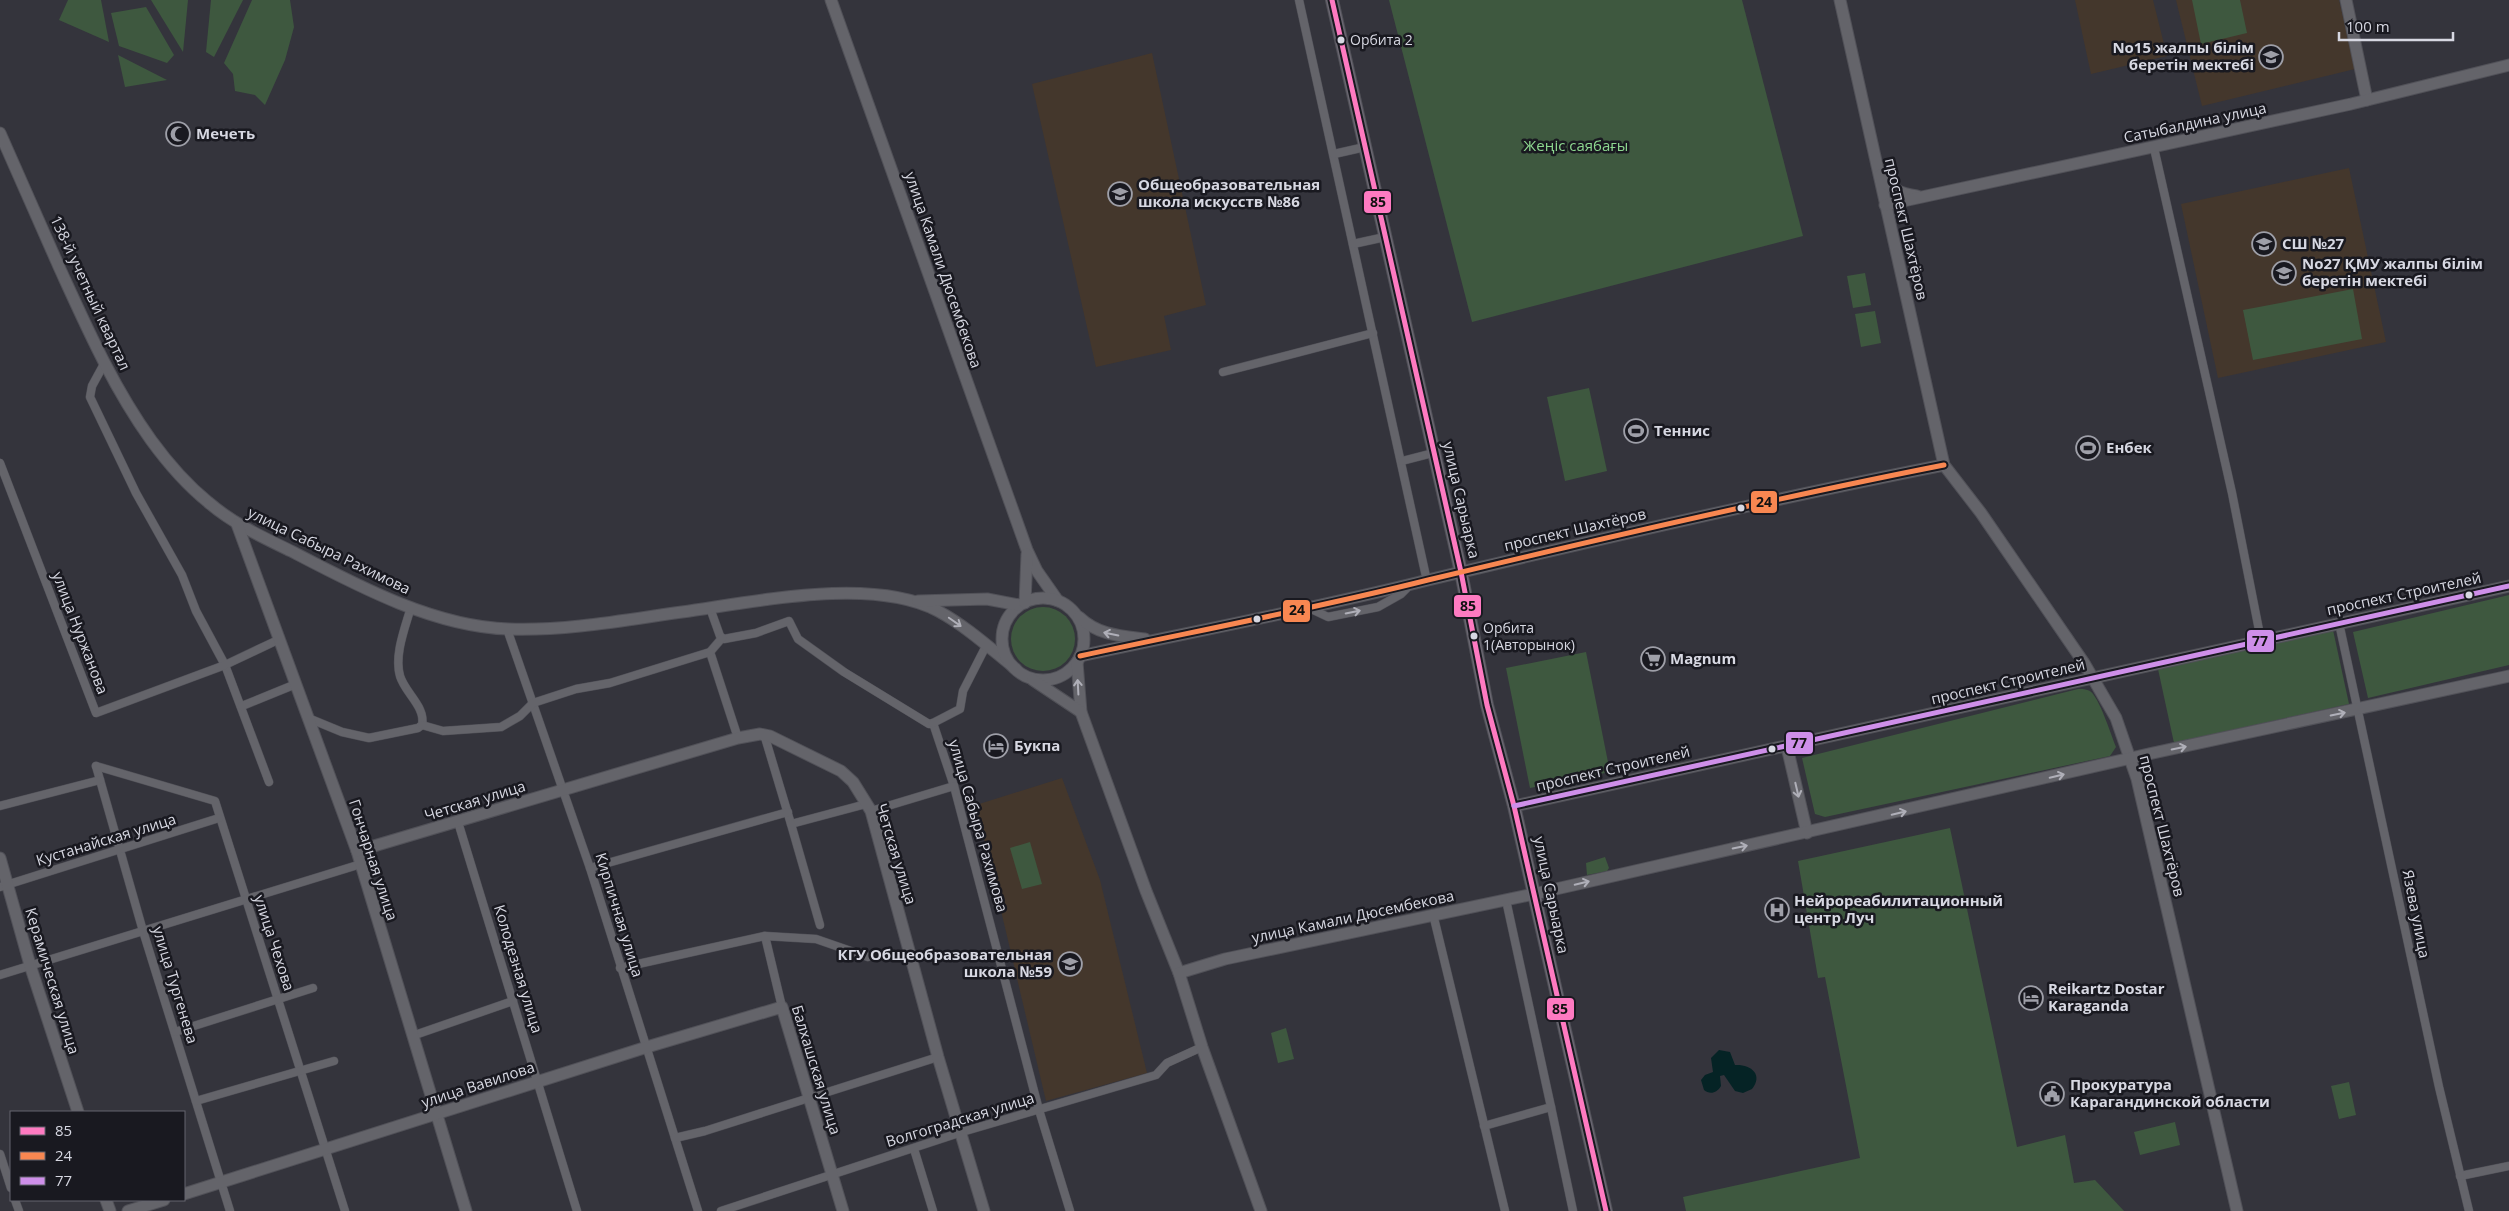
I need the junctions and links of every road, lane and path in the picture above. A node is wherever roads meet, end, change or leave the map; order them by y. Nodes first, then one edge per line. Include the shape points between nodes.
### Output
1 (831, 0) edge
2 (1300, 0) edge
3 (1332, 0) edge
4 (1840, 0) edge
5 (2346, 0) edge
6 (2509, 66) edge
7 (2367, 100) junction
8 (0, 133) edge
9 (1365, 147) junction
10 (2154, 148) junction
11 (1334, 154) junction
12 (1878, 171) junction
13 (1924, 196) junction
14 (1886, 205) junction
15 (1385, 237) junction
16 (1353, 244) junction
17 (1373, 333) junction
18 (104, 364) junction
19 (1223, 372) dead end
20 (1434, 453) junction
21 (1402, 461) junction
22 (0, 463) edge
23 (1944, 465) junction
24 (207, 502) joint
25 (237, 524) junction
26 (1027, 550) junction
27 (1461, 572) junction
28 (1427, 581) junction
29 (2509, 586) edge
30 (911, 601) junction
31 (1058, 601) junction
32 (1022, 604) junction
33 (411, 607) junction
34 (710, 608) junction
35 (1074, 612) junction
36 (2339, 623) junction
37 (507, 629) junction
38 (722, 638) junction
39 (280, 639) junction
40 (1154, 640) junction
41 (2261, 640) junction
42 (986, 646) junction
43 (710, 652) junction
44 (1079, 659) junction
45 (225, 665) junction
46 (1016, 669) junction
47 (1027, 676) junction
48 (2509, 676) edge
49 (2093, 678) junction
50 (296, 684) junction
51 (533, 703) junction
52 (242, 706) junction
53 (2358, 710) junction
54 (1081, 712) junction
55 (308, 718) junction
56 (933, 723) junction
57 (422, 725) junction
58 (764, 734) junction
59 (738, 738) junction
60 (1786, 748) junction
61 (2131, 759) junction
62 (96, 766) joint
63 (100, 780) junction
64 (269, 782) dead end
65 (954, 786) junction
66 (564, 789) junction
67 (0, 806) edge
68 (1514, 806) junction
69 (868, 807) junction
70 (788, 812) junction
71 (219, 818) junction
72 (458, 822) junction
73 (791, 824) junction
74 (1807, 833) junction
75 (120, 850) junction
76 (357, 851) junction
77 (0, 858) edge
78 (361, 864) junction
79 (590, 868) junction
80 (4, 886) edge
81 (1534, 894) junction
82 (246, 899) junction
83 (1506, 900) junction
84 (1433, 914) junction
85 (820, 924) dead end
86 (144, 931) junction
87 (765, 936) junction
88 (868, 957) dead end
89 (30, 965) junction
90 (620, 968) junction
91 (1178, 973) junction
92 (0, 975) edge
93 (313, 988) dead end
94 (278, 1000) junction
95 (513, 1001) junction
96 (782, 1007) junction
97 (175, 1032) junction
98 (412, 1036) junction
99 (647, 1047) junction
100 (1202, 1047) junction
101 (938, 1057) junction
102 (334, 1061) dead end
103 (301, 1072) junction
104 (539, 1081) junction
105 (810, 1098) junction
106 (196, 1101) junction
107 (1552, 1107) junction
108 (1039, 1110) junction
109 (78, 1111) edge
110 (436, 1115) junction
111 (1484, 1126) junction
112 (962, 1132) junction
113 (675, 1138) junction
114 (325, 1148) junction
115 (914, 1149) junction
116 (0, 1154) edge
117 (2509, 1166) edge
118 (831, 1174) junction
119 (2460, 1176) junction
120 (221, 1182) junction
121 (10, 1185) edge
122 (185, 1194) edge
123 (161, 1201) edge
124 (128, 1211) edge
125 (230, 1211) edge
126 (345, 1211) edge
127 (466, 1211) edge
128 (577, 1211) edge
129 (698, 1211) edge
130 (720, 1211) edge
131 (843, 1211) edge
132 (933, 1211) edge
133 (984, 1211) edge
134 (1070, 1211) edge
135 (1261, 1211) edge
136 (1505, 1211) edge
137 (1573, 1211) edge
138 (1606, 1211) edge
139 (2237, 1211) edge
140 (2469, 1211) edge

1 - 26 main road, улица Камали Дюсембекова
2 - 11 street
3 - 9 main road, улица Сарыарка
4 - 12 main road, проспект Шахтёров
5 - 7 main road
6 - 7 main road, Сатыбалдина улица
7 - 10 main road, Сатыбалдина улица
8 - 18 main road, 138-й учетный квартал
9 - 11 street
9 - 15 main road, улица Сарыарка
10 - 13 main road, Сатыбалдина улица
10 - 41 street via 2232,493
11 - 16 street
12 - 13 main road via 1898,192
12 - 14 main road, проспект Шахтёров
13 - 14 main road, Сатыбалдина улица
14 - 23 main road, проспект Шахтёров
15 - 16 street
15 - 20 main road, улица Сарыарка
16 - 17 street
17 - 19 street
17 - 21 street
18 - 24 main road, 138-й учетный квартал via 151,440
18 - 45 street via 90,397
20 - 21 street
20 - 27 main road, улица Сарыарка
21 - 28 street
22 - 45 street, улица Нуржанова via 96,713
23 - 27 main road, проспект Шахтёров via 1804,492
23 - 49 main road, проспект Шахтёров via 2046,606
24 - 25 main road, улица Сабыра Рахимова
25 - 33 main road, улица Сабыра Рахимова via 329,571
25 - 39 main road, Гончарная улица
26 - 31 main road, улица Камали Дюсембекова
26 - 32 main road
27 - 28 main road, проспект Шахтёров
27 - 68 main road, улица Сарыарка via 1487,705
28 - 40 main road, проспект Шахтёров
29 - 36 main road, проспект Строителей
30 - 32 main road via 986,599
30 - 34 main road, улица Сабыра Рахимова via 890,596 844,594
30 -> 42 main road via 937,610
31 - 32 main road via 1047,598
31 - 35 main road
32 - 46 main road via 1009,618 1002,639 1008,660
33 - 37 main road, улица Сабыра Рахимова via 469,623
33 - 57 street via 398,662 401,678 422,713
34 - 37 main road, улица Сабыра Рахимова via 588,625
34 - 38 street
40 -> 35 main road via 1100,632 1089,627
35 - 44 main road via 1084,633
36 - 41 main road, проспект Строителей
36 - 53 street, Язева улица
37 - 51 street, Кирпичная улица
38 - 43 street
38 - 56 street via 756,634 789,621 798,639 844,672 929,724
39 - 45 street, улица Нуржанова
39 - 50 main road, Гончарная улица
40 - 44 main road, проспект Шахтёров
41 - 49 main road, проспект Строителей
42 - 46 main road
42 - 56 street via 963,691 960,709
43 - 51 street
43 - 59 street
44 - 47 main road via 1067,672 1054,678 1040,680
54 -> 44 main road
45 - 52 street
46 - 47 main road
47 - 54 main road
48 - 53 main road
49 - 60 main road, проспект Строителей
49 - 61 main road, проспект Шахтёров via 2116,718
50 - 52 street
50 - 55 main road, Гончарная улица
51 - 57 street via 520,716 501,727 442,731
51 - 66 street, Кирпичная улица
52 - 64 street
61 -> 53 main road
53 - 119 street, Язева улица
54 - 91 main road
55 - 57 street via 342,732 369,738
55 - 76 main road, Гончарная улица
56 - 65 street, улица Сабыра Рахимова
58 - 59 main road, Четская улица
58 - 69 main road, Четская улица via 841,771 853,782
58 - 70 street
59 - 66 main road, Четская улица
60 - 68 main road, проспект Строителей
60 -> 74 main road
74 -> 61 main road
61 - 139 main road, проспект Шахтёров
62 - 63 street, улица Тургенева
62 - 71 street, улица Чехова via 215,801
63 - 67 street
63 - 75 street, улица Тургенева
65 - 69 street
65 - 108 street, улица Сабыра Рахимова
66 - 72 main road, Четская улица
66 - 79 street, Кирпичная улица
68 - 81 main road, улица Сарыарка
69 - 73 street
69 - 101 main road, Четская улица
70 - 73 street
70 - 79 street
71 - 75 street, Кустанайская улица
71 - 82 street, улица Чехова
72 - 76 main road, Четская улица
72 - 95 street, Колодезная улица
73 - 85 street
81 -> 74 main road
75 - 80 street, Кустанайская улица
75 - 86 street, улица Тургенева
76 - 78 main road, Гончарная улица
77 - 80 main road, Керамическая улица
78 - 82 street
78 - 98 main road, Гончарная улица
79 - 90 street, Кирпичная улица
80 - 89 main road, Керамическая улица
81 - 83 main road, улица Камали Дюсембекова
81 - 138 main road, улица Сарыарка
82 - 86 street
82 - 94 street, улица Чехова
83 - 84 main road, улица Камали Дюсембекова
83 - 107 street
84 - 91 main road, улица Камали Дюсембекова via 1225,959
84 - 111 street
86 - 89 street
86 - 97 street, улица Тургенева
87 - 88 street via 816,939
87 - 90 street
87 - 96 street, Балхашская улица
89 - 92 street
89 - 109 main road, Керамическая улица
90 - 99 street, Кирпичная улица
91 - 100 main road
93 - 94 street
94 - 97 street
94 - 103 street, улица Чехова
95 - 98 street
95 - 104 street, Колодезная улица
96 - 99 main road, улица Вавилова
96 - 105 main road, Балхашская улица
97 - 106 street, улица Тургенева
98 - 110 main road, Гончарная улица
99 - 104 main road, улица Вавилова
99 - 113 street, Кирпичная улица
100 - 108 street, Волгоградская улица via 1167,1063 1156,1075
100 - 135 main road
101 - 105 street
101 - 112 main road, Четская улица
102 - 103 street
103 - 106 street
103 - 114 street, улица Чехова
104 - 110 main road, улица Вавилова
104 - 128 street, Колодезная улица
105 - 113 street
105 - 118 main road, Балхашская улица
106 - 120 street, улица Тургенева
107 - 111 street
107 - 137 street
108 - 112 street, Волгоградская улица
108 - 134 street, улица Сабыра Рахимова
110 - 114 main road, улица Вавилова
110 - 127 main road, Гончарная улица
111 - 136 street
112 - 115 street, Волгоградская улица
112 - 133 main road, Четская улица
113 - 129 street, Кирпичная улица
114 - 120 main road, улица Вавилова
114 - 126 street, улица Чехова
115 - 118 street, Волгоградская улица
115 - 132 street
116 - 121 street
117 - 119 street
118 - 130 street, Волгоградская улица
118 - 131 main road, Балхашская улица
119 - 140 street, Язева улица
120 - 122 main road, улица Вавилова
120 - 125 street, улица Тургенева
123 - 124 main road

